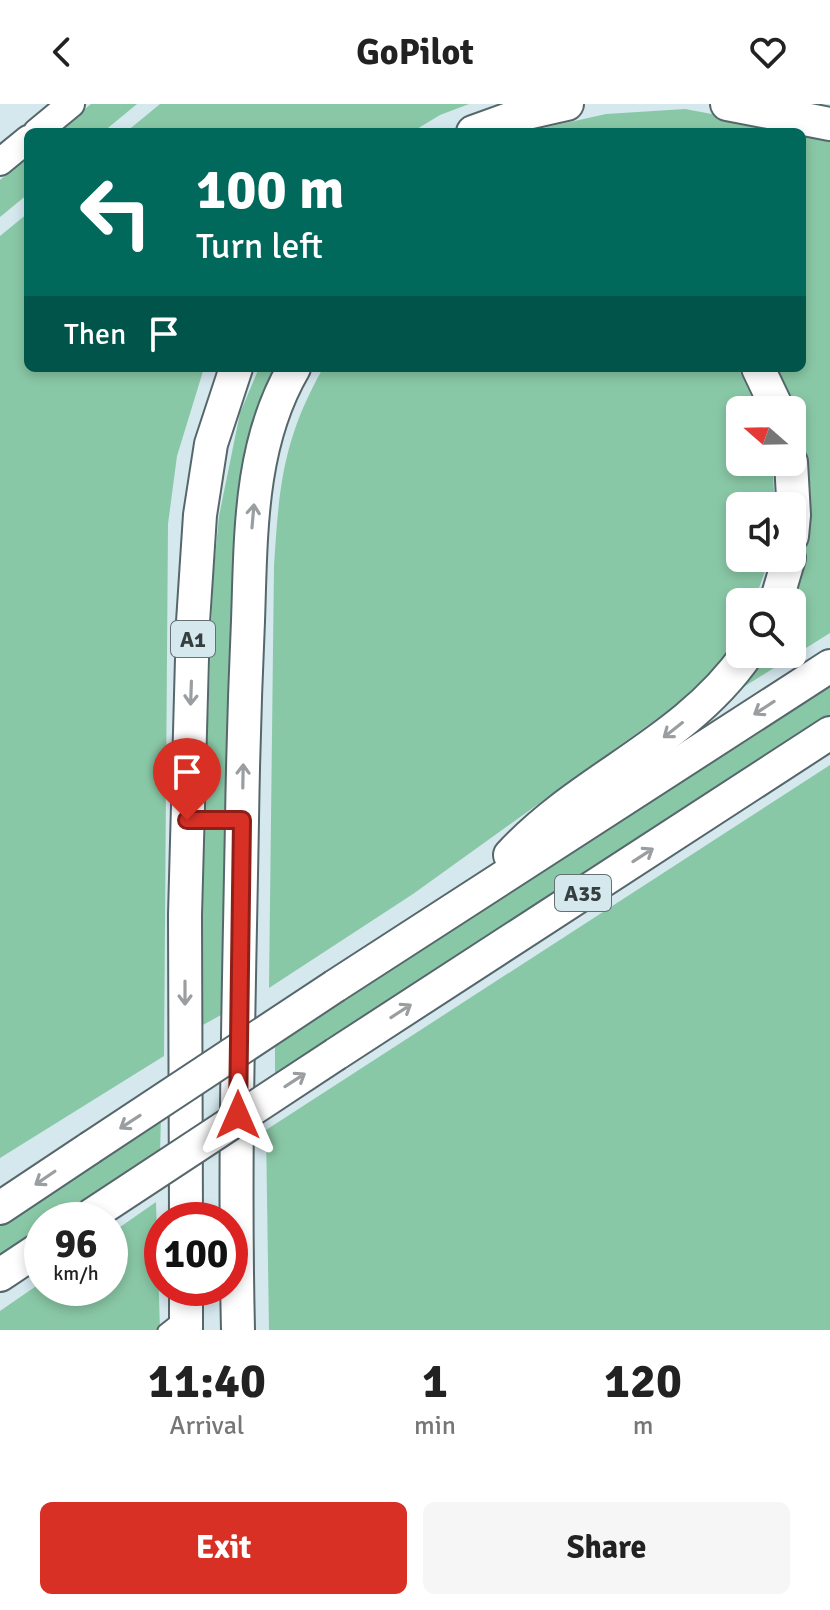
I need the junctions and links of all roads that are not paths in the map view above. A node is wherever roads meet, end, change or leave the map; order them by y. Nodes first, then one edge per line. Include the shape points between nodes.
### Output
1 (71, 104) edge
2 (567, 104) edge
3 (727, 104) edge
4 (830, 124) edge
5 (42, 128) edge
6 (484, 128) edge
7 (24, 142) edge
8 (0, 162) edge
9 (235, 372) edge
10 (292, 372) edge
11 (760, 372) edge
12 (771, 396) edge
13 (830, 666) edge
14 (737, 668) edge
15 (830, 733) edge
16 (187, 820) junction
17 (242, 820) junction
18 (471, 896) junction
19 (110, 1202) edge
20 (186, 1202) edge
21 (0, 1208) edge
22 (24, 1259) edge
23 (0, 1275) edge
24 (238, 1330) edge

1 - 5 main road
2 - 6 highway
3 - 4 highway
7 - 8 main road
9 -> 16 highway, A1 via 211,444 200,515
17 -> 10 highway, A1 via 257,472 276,403
11 - 12 highway
13 -> 18 highway, A35
14 -> 18 highway via 697,711 532,832
19 -> 15 highway, A35, bridge
16 - 17 lane
16 -> 20 highway, A1
17 - 24 highway, A1
18 -> 21 highway, A35, bridge
22 - 23 highway

